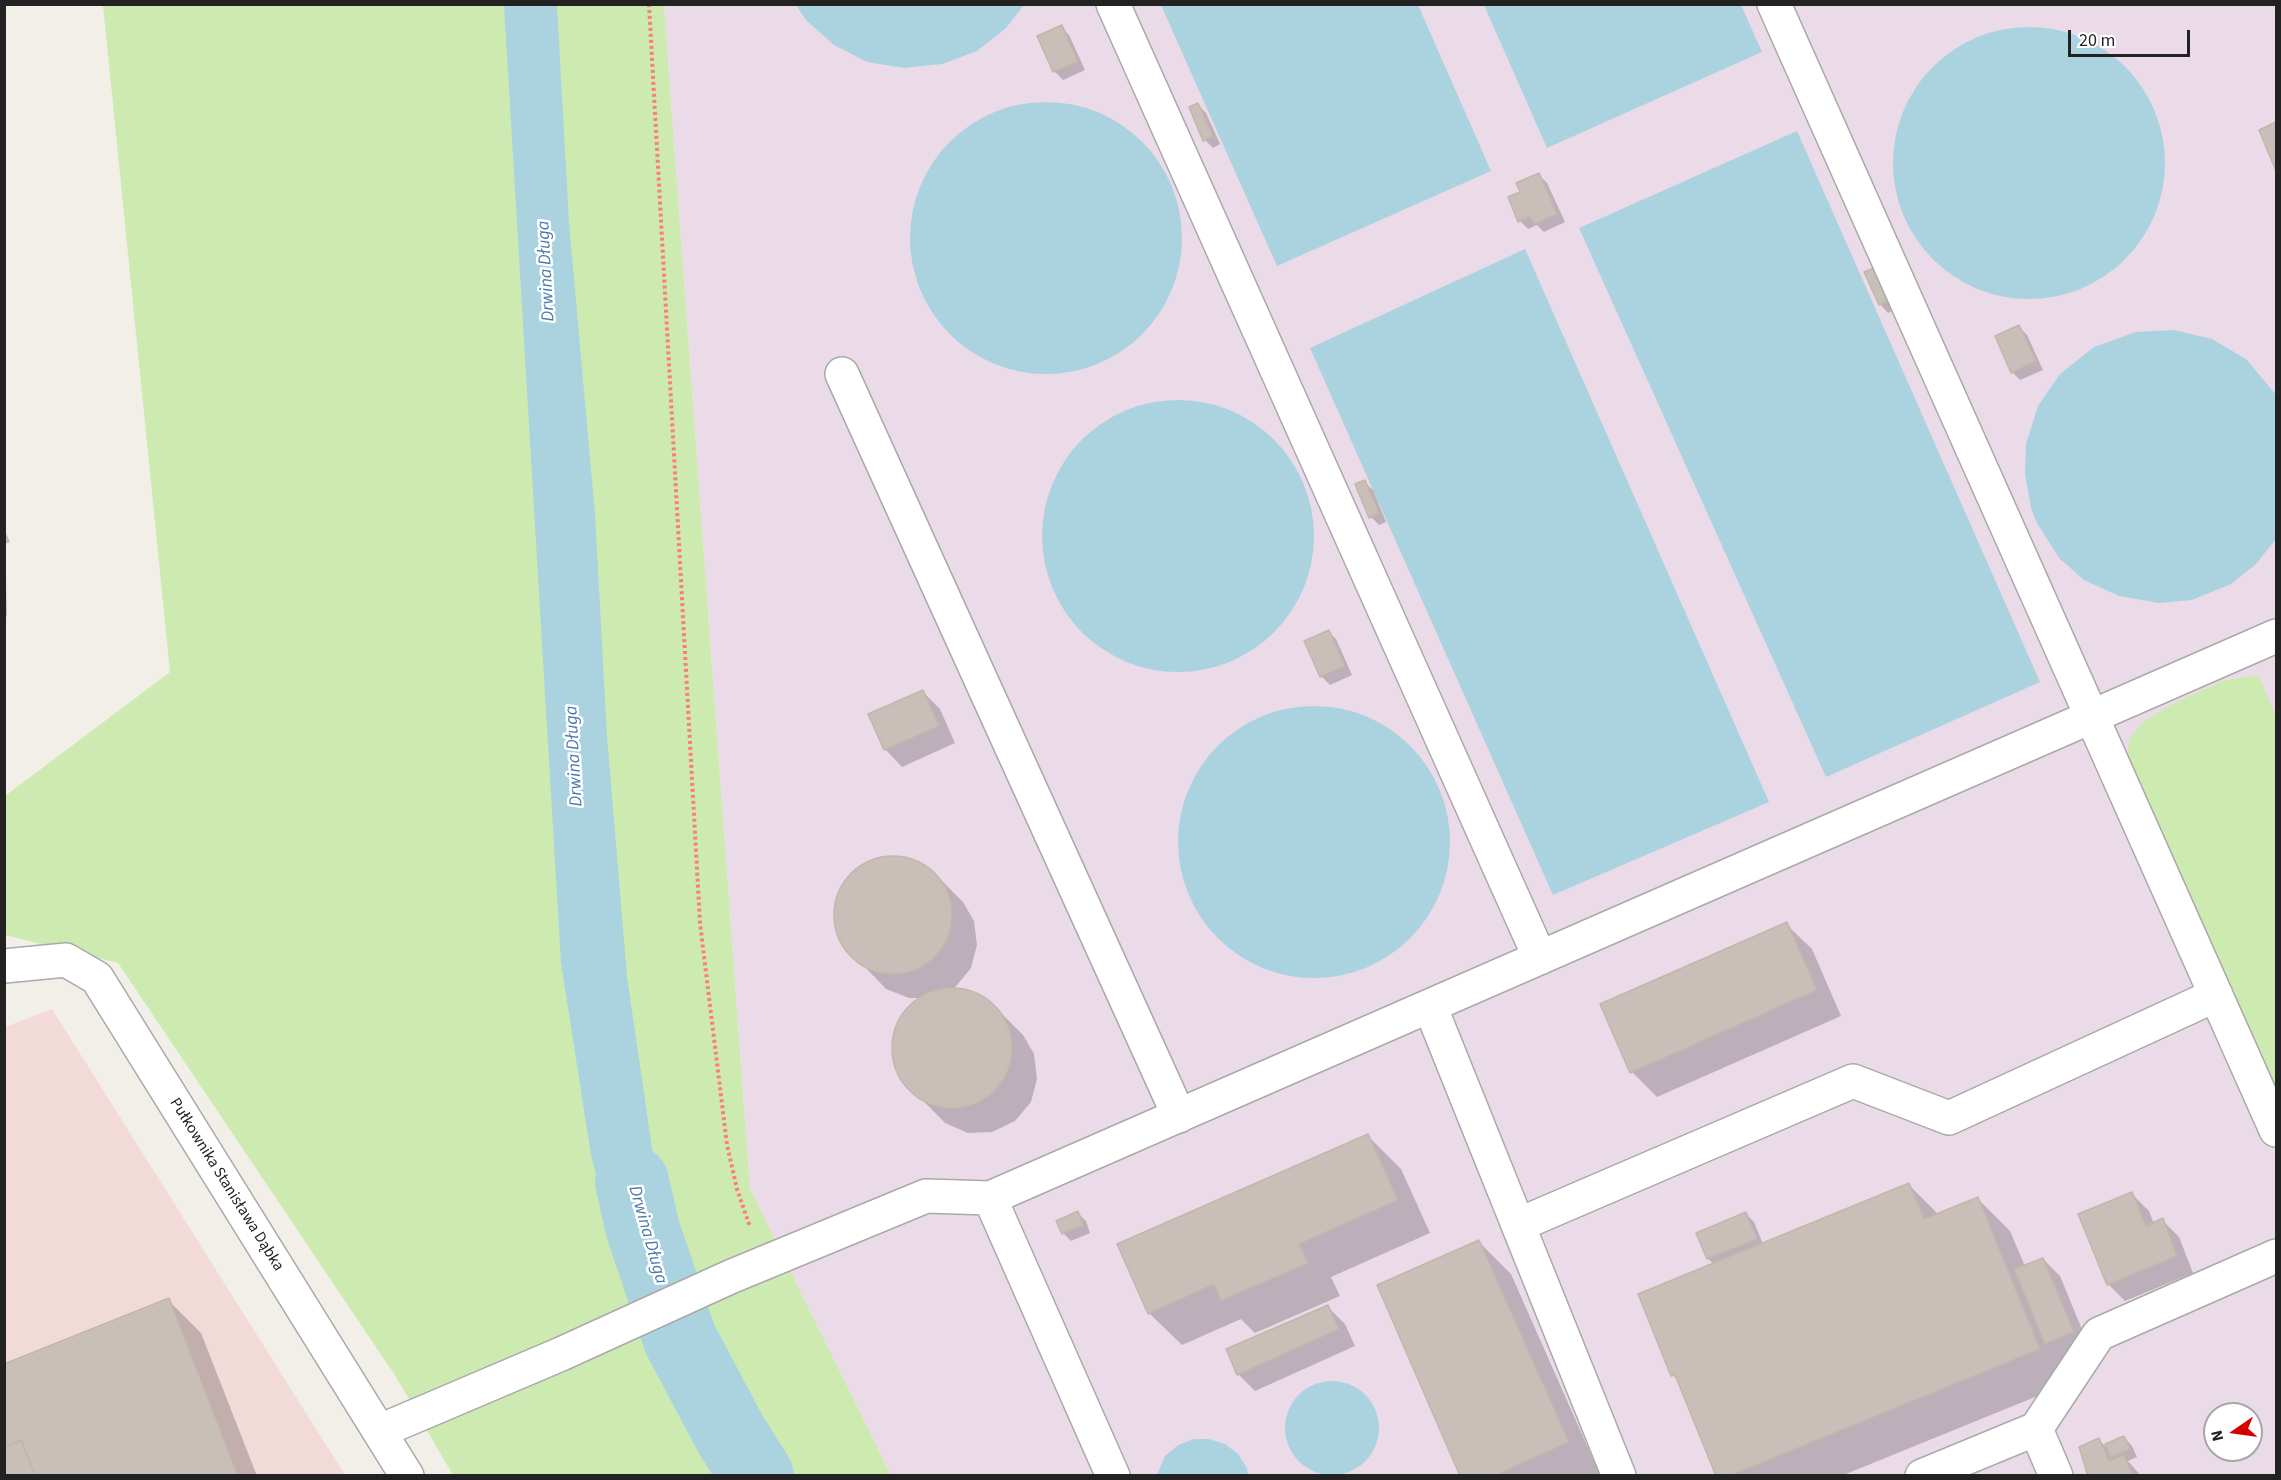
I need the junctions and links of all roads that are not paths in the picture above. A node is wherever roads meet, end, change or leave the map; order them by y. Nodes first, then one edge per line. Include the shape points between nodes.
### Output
1 (1113, 4) edge
2 (1774, 4) edge
3 (842, 374) dead end
4 (2277, 636) edge
5 (2092, 717) junction
6 (1539, 958) junction
7 (4, 966) edge
8 (2216, 995) junction
9 (1430, 1006) junction
10 (1179, 1116) junction
11 (2277, 1130) edge
12 (990, 1198) junction
13 (1518, 1225) junction
14 (2277, 1256) edge
15 (2036, 1429) junction
16 (380, 1431) junction
17 (407, 1476) edge
18 (1113, 1476) edge
19 (1619, 1476) edge
20 (1922, 1476) edge
21 (2056, 1476) edge

1 - 6 street
2 - 5 street
3 - 10 street
4 - 5 street
5 - 6 street
5 - 8 street
6 - 9 street
7 - 16 street, Pułkownika Stanisława Dąbka via 66,960 97,978
8 - 11 street
8 - 13 street via 1949,1118 1853,1081
9 - 10 street
9 - 13 street
10 - 12 street
12 - 16 street via 926,1196 730,1277
12 - 18 street
13 - 19 street
14 - 15 street via 2099,1334
15 - 20 street
15 - 21 street
16 - 17 street, Pułkownika Stanisława Dąbka

